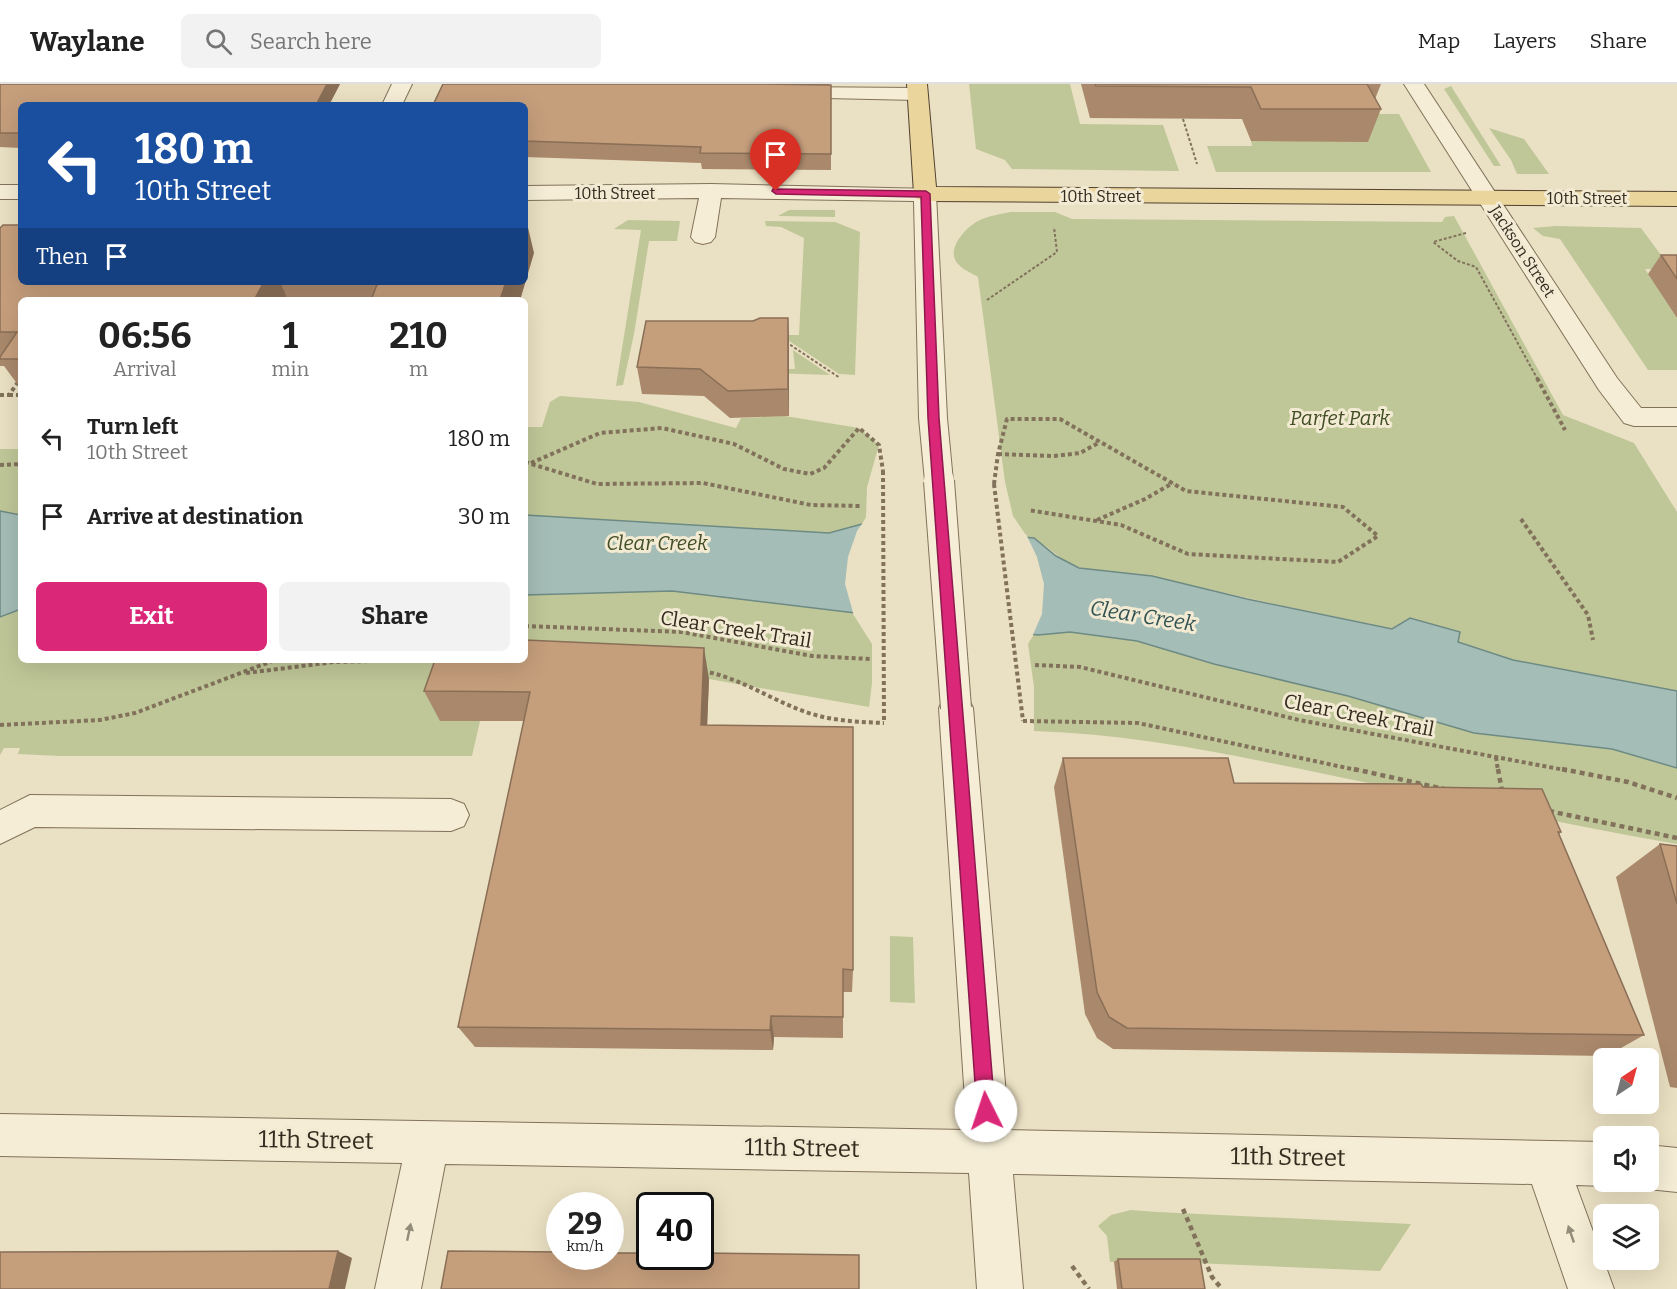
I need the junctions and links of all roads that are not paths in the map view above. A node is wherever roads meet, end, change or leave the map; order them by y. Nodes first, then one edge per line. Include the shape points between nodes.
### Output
1 (402, 84) edge
2 (1414, 84) edge
3 (917, 89) edge
4 (766, 93) edge
5 (393, 102) edge
6 (711, 191) junction
7 (0, 192) edge
8 (18, 192) edge
9 (528, 193) edge
10 (926, 194) junction
11 (1488, 198) junction
12 (1677, 199) edge
13 (703, 237) dead end
14 (1677, 417) edge
15 (451, 815) dead end
16 (0, 828) edge
17 (0, 1135) edge
18 (428, 1142) junction
19 (989, 1152) junction
20 (1546, 1161) junction
21 (1593, 1163) edge
22 (1659, 1168) edge
23 (1677, 1170) edge
24 (398, 1289) edge
25 (1000, 1289) edge
26 (1591, 1289) edge

1 - 5 street
2 - 11 street, Jackson Street
3 - 4 street
3 - 10 main road
6 - 9 street, 10th Street
6 - 10 street, 10th Street
6 - 13 street
7 - 8 street
10 - 11 main road, 10th Street
10 - 19 street, bridge via 933,418
11 - 12 main road, 10th Street
11 - 14 street, Jackson Street via 1608,384 1634,417
15 - 16 street via 30,811
17 - 18 street, 11th Street
18 - 19 street, 11th Street
24 -> 18 street
19 - 20 street, 11th Street
19 - 25 street
20 - 21 street, 11th Street
26 -> 20 street
22 - 23 street

